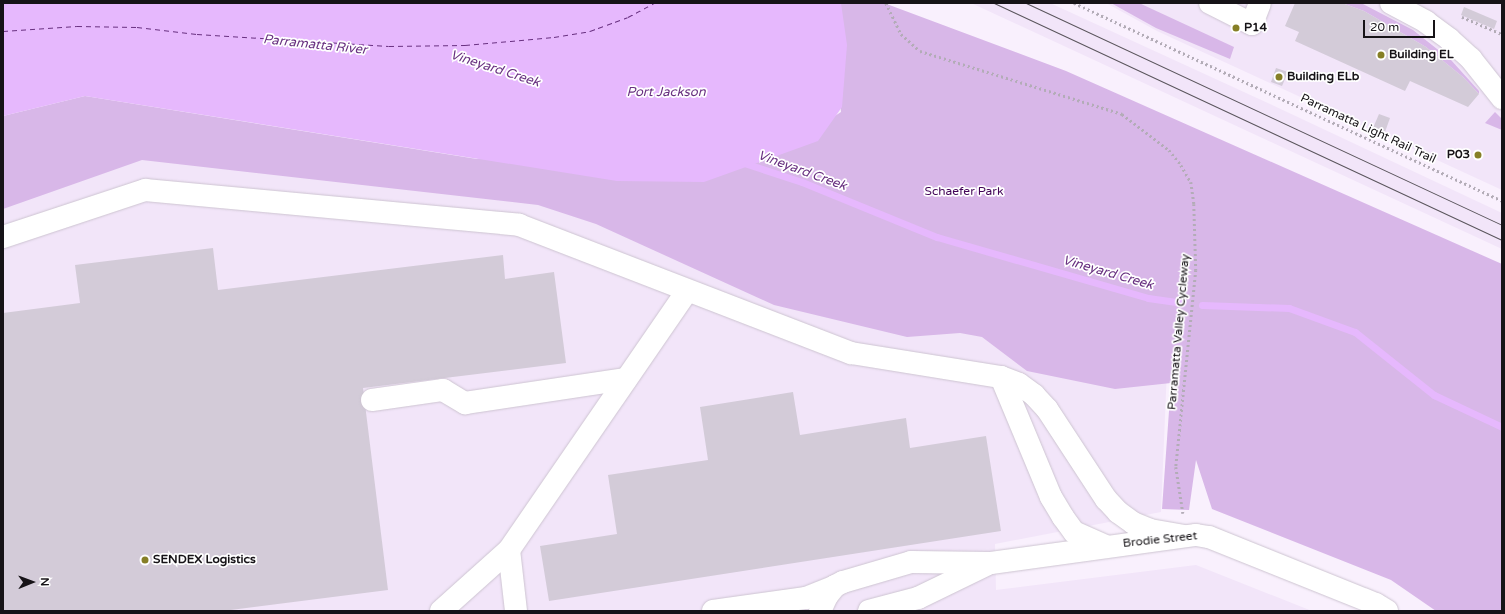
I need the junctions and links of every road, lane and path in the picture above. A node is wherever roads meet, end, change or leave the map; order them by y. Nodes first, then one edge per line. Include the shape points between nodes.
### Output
1 (886, 3) edge
2 (1074, 3) edge
3 (1210, 3) edge
4 (1260, 3) edge
5 (1391, 3) edge
6 (1454, 14) dead end
7 (1502, 34) edge
8 (1502, 98) edge
9 (1502, 201) edge
10 (3, 237) edge
11 (688, 291) junction
12 (1001, 378) junction
13 (626, 379) junction
14 (372, 400) dead end
15 (1184, 527) junction
16 (1105, 546) junction
17 (509, 550) junction
18 (991, 563) junction
19 (836, 586) junction
20 (746, 609) edge
21 (441, 611) edge
22 (516, 611) edge
23 (713, 611) edge
24 (820, 611) edge
25 (869, 611) edge
26 (1387, 611) edge

1 - 15 path, Parramatta Valley Cycleway via 901,34 920,51 1122,114 1169,150 1191,182 1196,270 1176,466
2 - 9 path, Parramatta Light Rail Trail
3 - 4 street via 1252,24
5 - 8 street via 1426,22 1449,39 1471,59
6 - 7 path
10 - 11 street via 145,190 519,225
11 - 12 street via 851,353
11 - 13 street
12 - 15 street via 1019,384 1034,395 1047,410 1106,499 1118,512 1133,523 1150,530
12 - 16 street via 1051,497 1063,517 1074,532
13 - 14 street via 465,403 443,390
13 - 17 street
15 - 16 street, Brodie Street
15 - 26 street, Brodie Street via 1376,604
16 - 18 street, Brodie Street
17 - 21 street
17 - 22 street
18 - 19 street via 911,562 853,577
18 - 25 street via 918,598
19 - 20 street via 806,598
19 - 24 street
20 - 23 street

